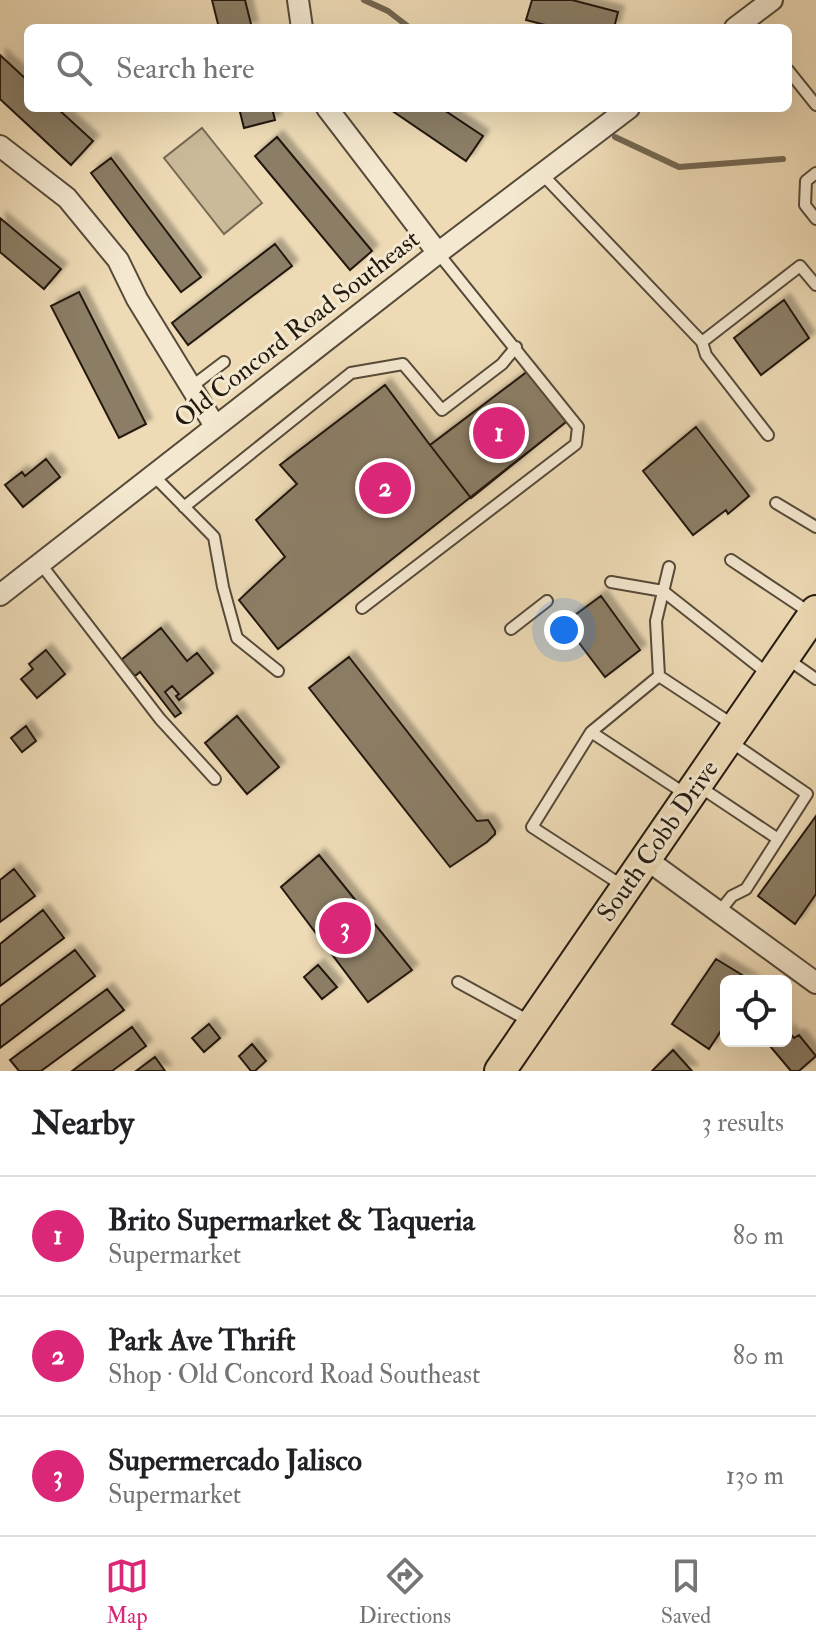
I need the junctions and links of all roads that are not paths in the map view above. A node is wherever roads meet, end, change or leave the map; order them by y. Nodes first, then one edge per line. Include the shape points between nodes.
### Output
1 (298, 0) edge
2 (772, 0) edge
3 (301, 24) edge
4 (746, 24) edge
5 (792, 75) edge
6 (816, 105) edge
7 (330, 112) edge
8 (624, 112) edge
9 (0, 146) edge
10 (816, 173) edge
11 (542, 174) junction
12 (816, 219) edge
13 (438, 253) junction
14 (816, 285) edge
15 (702, 342) junction
16 (516, 347) junction
17 (224, 362) dead end
18 (191, 387) junction
19 (215, 426) junction
20 (768, 435) dead end
21 (153, 475) junction
22 (776, 503) dead end
23 (184, 507) junction
24 (816, 527) edge
25 (731, 560) dead end
26 (40, 563) junction
27 (669, 567) dead end
28 (611, 582) dead end
29 (663, 591) junction
30 (0, 595) edge
31 (547, 601) dead end
32 (362, 608) dead end
33 (815, 613) edge
34 (511, 629) dead end
35 (778, 667) junction
36 (278, 671) dead end
37 (659, 676) junction
38 (816, 679) edge
39 (591, 732) junction
40 (732, 734) junction
41 (215, 779) dead end
42 (693, 791) junction
43 (778, 839) junction
44 (646, 859) junction
45 (626, 888) junction
46 (719, 912) junction
47 (458, 982) dead end
48 (816, 983) edge
49 (533, 1023) junction
50 (500, 1071) edge

1 - 3 street
2 - 4 street
5 - 6 lane
7 - 13 street
8 - 11 street, Old Concord Road Southeast
9 - 18 street via 67,198 118,260
10 - 12 lane via 806,181 805,205
11 - 13 street, Old Concord Road Southeast
11 - 15 lane
13 - 16 lane
13 - 19 street, Old Concord Road Southeast
14 - 15 lane via 800,266
15 - 20 lane via 706,355
16 - 23 lane via 442,410 403,364 351,373
16 - 32 lane via 578,427 576,444
17 - 18 lane
18 - 19 street
19 - 21 street, Old Concord Road Southeast
21 - 23 lane
21 - 26 street, Old Concord Road Southeast
22 - 24 lane
23 - 36 lane via 214,537 237,638
25 - 33 lane
26 - 30 street, Old Concord Road Southeast
26 - 41 lane via 160,719
27 - 29 lane
28 - 29 lane
29 - 35 lane
29 - 37 lane via 656,621
31 - 34 lane
33 - 35 main road, South Cobb Drive
35 - 38 lane
35 - 40 main road, South Cobb Drive
37 - 39 lane
37 - 40 lane
39 - 42 lane
39 - 45 lane via 532,827
40 - 42 main road, South Cobb Drive
40 - 43 lane via 807,794
42 - 43 lane
42 - 44 main road, South Cobb Drive
43 - 46 lane via 746,889
44 - 45 main road, South Cobb Drive
44 - 46 street
45 - 49 main road, South Cobb Drive
46 - 48 street
47 - 49 lane
49 - 50 main road, South Cobb Drive

